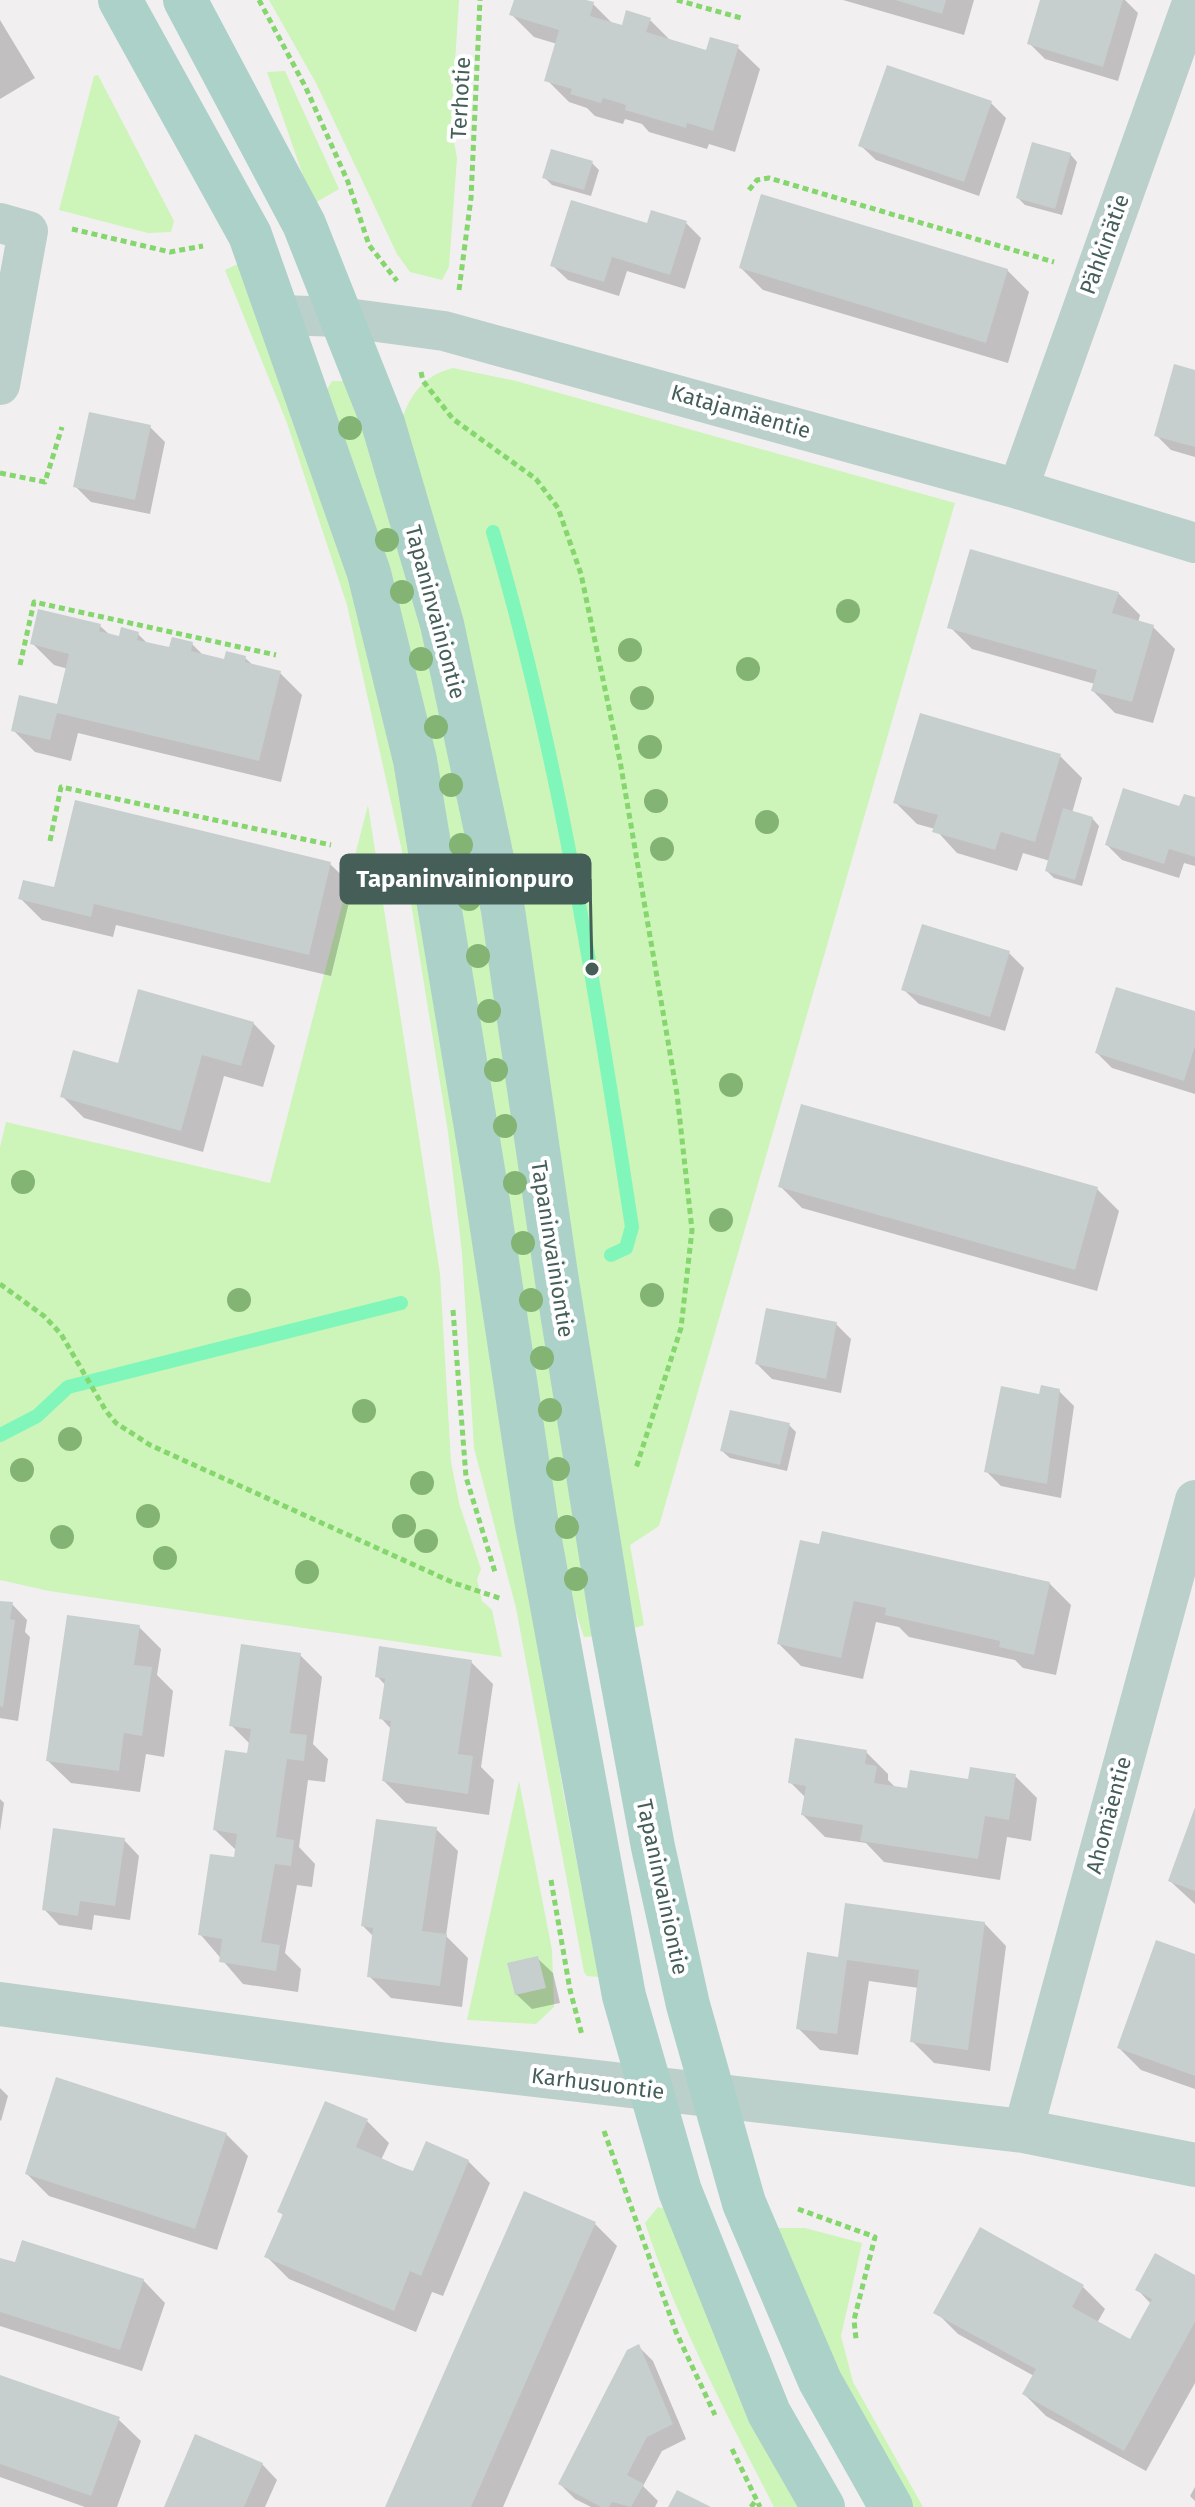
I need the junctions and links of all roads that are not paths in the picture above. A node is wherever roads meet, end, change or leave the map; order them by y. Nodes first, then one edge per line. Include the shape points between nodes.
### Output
1 (120, 0) edge
2 (185, 0) edge
3 (1193, 0) edge
4 (14, 227) edge
5 (281, 315) junction
6 (340, 317) junction
7 (0, 385) edge
8 (1018, 489) junction
9 (1195, 543) edge
10 (1195, 1500) edge
11 (0, 2004) edge
12 (647, 2089) junction
13 (716, 2097) junction
14 (1023, 2131) junction
15 (1195, 2165) edge
16 (823, 2507) edge
17 (891, 2507) edge

1 - 5 main road via 250,235
2 - 6 main road, Tapaninvainiontie via 304,224
3 - 8 street, Pähkinätie
4 - 7 street
5 - 6 street, Katajamäentie
5 - 12 main road via 369,573 415,760 536,1519 624,1996
6 - 8 street, Katajamäentie via 444,331
6 - 13 main road, Tapaninvainiontie via 383,423 463,710 503,910 557,1281 653,1847 688,2005
8 - 9 street, Katajamäentie
10 - 14 street, Ahomäentie
11 - 12 street, Karhusuontie
12 - 13 street, Karhusuontie
12 - 16 main road via 680,2191 769,2413
13 - 14 street, Karhusuontie
13 - 17 main road, Tapaninvainiontie via 744,2203 820,2381
14 - 15 street, Karhusuontie

